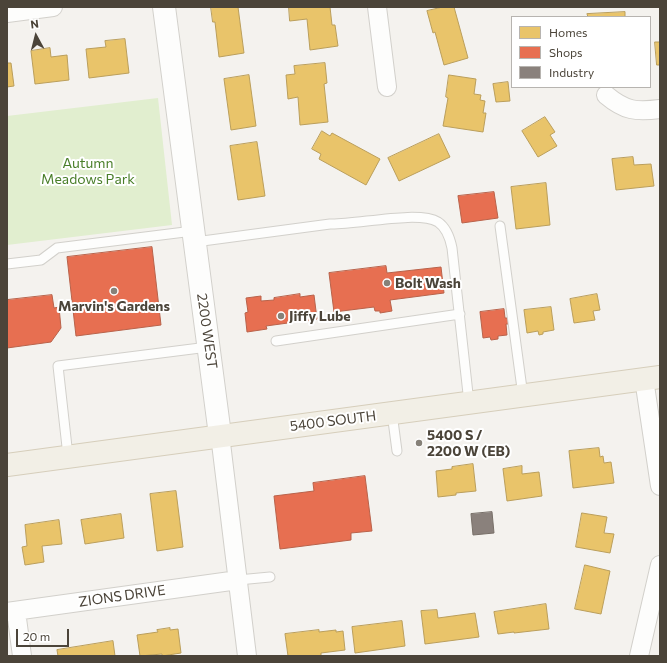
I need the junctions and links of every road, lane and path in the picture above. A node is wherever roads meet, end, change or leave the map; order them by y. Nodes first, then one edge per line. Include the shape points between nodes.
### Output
1 (54, 7) edge
2 (164, 7) edge
3 (377, 7) edge
4 (7, 13) edge
5 (387, 87) dead end
6 (606, 95) dead end
7 (660, 109) edge
8 (500, 226) dead end
9 (194, 236) junction
10 (7, 264) edge
11 (460, 314) junction
12 (276, 340) dead end
13 (209, 347) junction
14 (652, 378) edge
15 (523, 396) junction
16 (469, 403) junction
17 (392, 413) junction
18 (220, 435) junction
19 (397, 451) dead end
20 (68, 456) junction
21 (7, 465) edge
22 (660, 486) edge
23 (660, 565) edge
24 (270, 578) dead end
25 (238, 580) junction
26 (11, 612) edge
27 (22, 656) edge
28 (247, 656) edge
29 (639, 656) edge

1 - 4 street
2 - 9 street, 2200 WEST
3 - 5 street
6 - 7 street via 618,105 632,110
8 - 15 lane
9 - 10 lane via 57,248 41,260
9 - 11 lane via 427,218 443,226 450,239
9 - 13 street, 2200 WEST
11 - 12 lane
11 - 16 lane
13 - 18 street, 2200 WEST
13 - 20 lane via 58,366
14 - 15 main road, 5400 SOUTH
14 - 22 street
15 - 16 main road, 5400 SOUTH
16 - 17 main road, 5400 SOUTH
17 - 18 main road, 5400 SOUTH
17 - 19 lane
18 - 20 main road, 5400 SOUTH
18 - 25 street, 2200 WEST
20 - 21 main road, 5400 SOUTH
23 - 29 street
24 - 25 lane
25 - 26 street, ZIONS DRIVE
25 - 28 street, 2200 WEST
26 - 27 street

